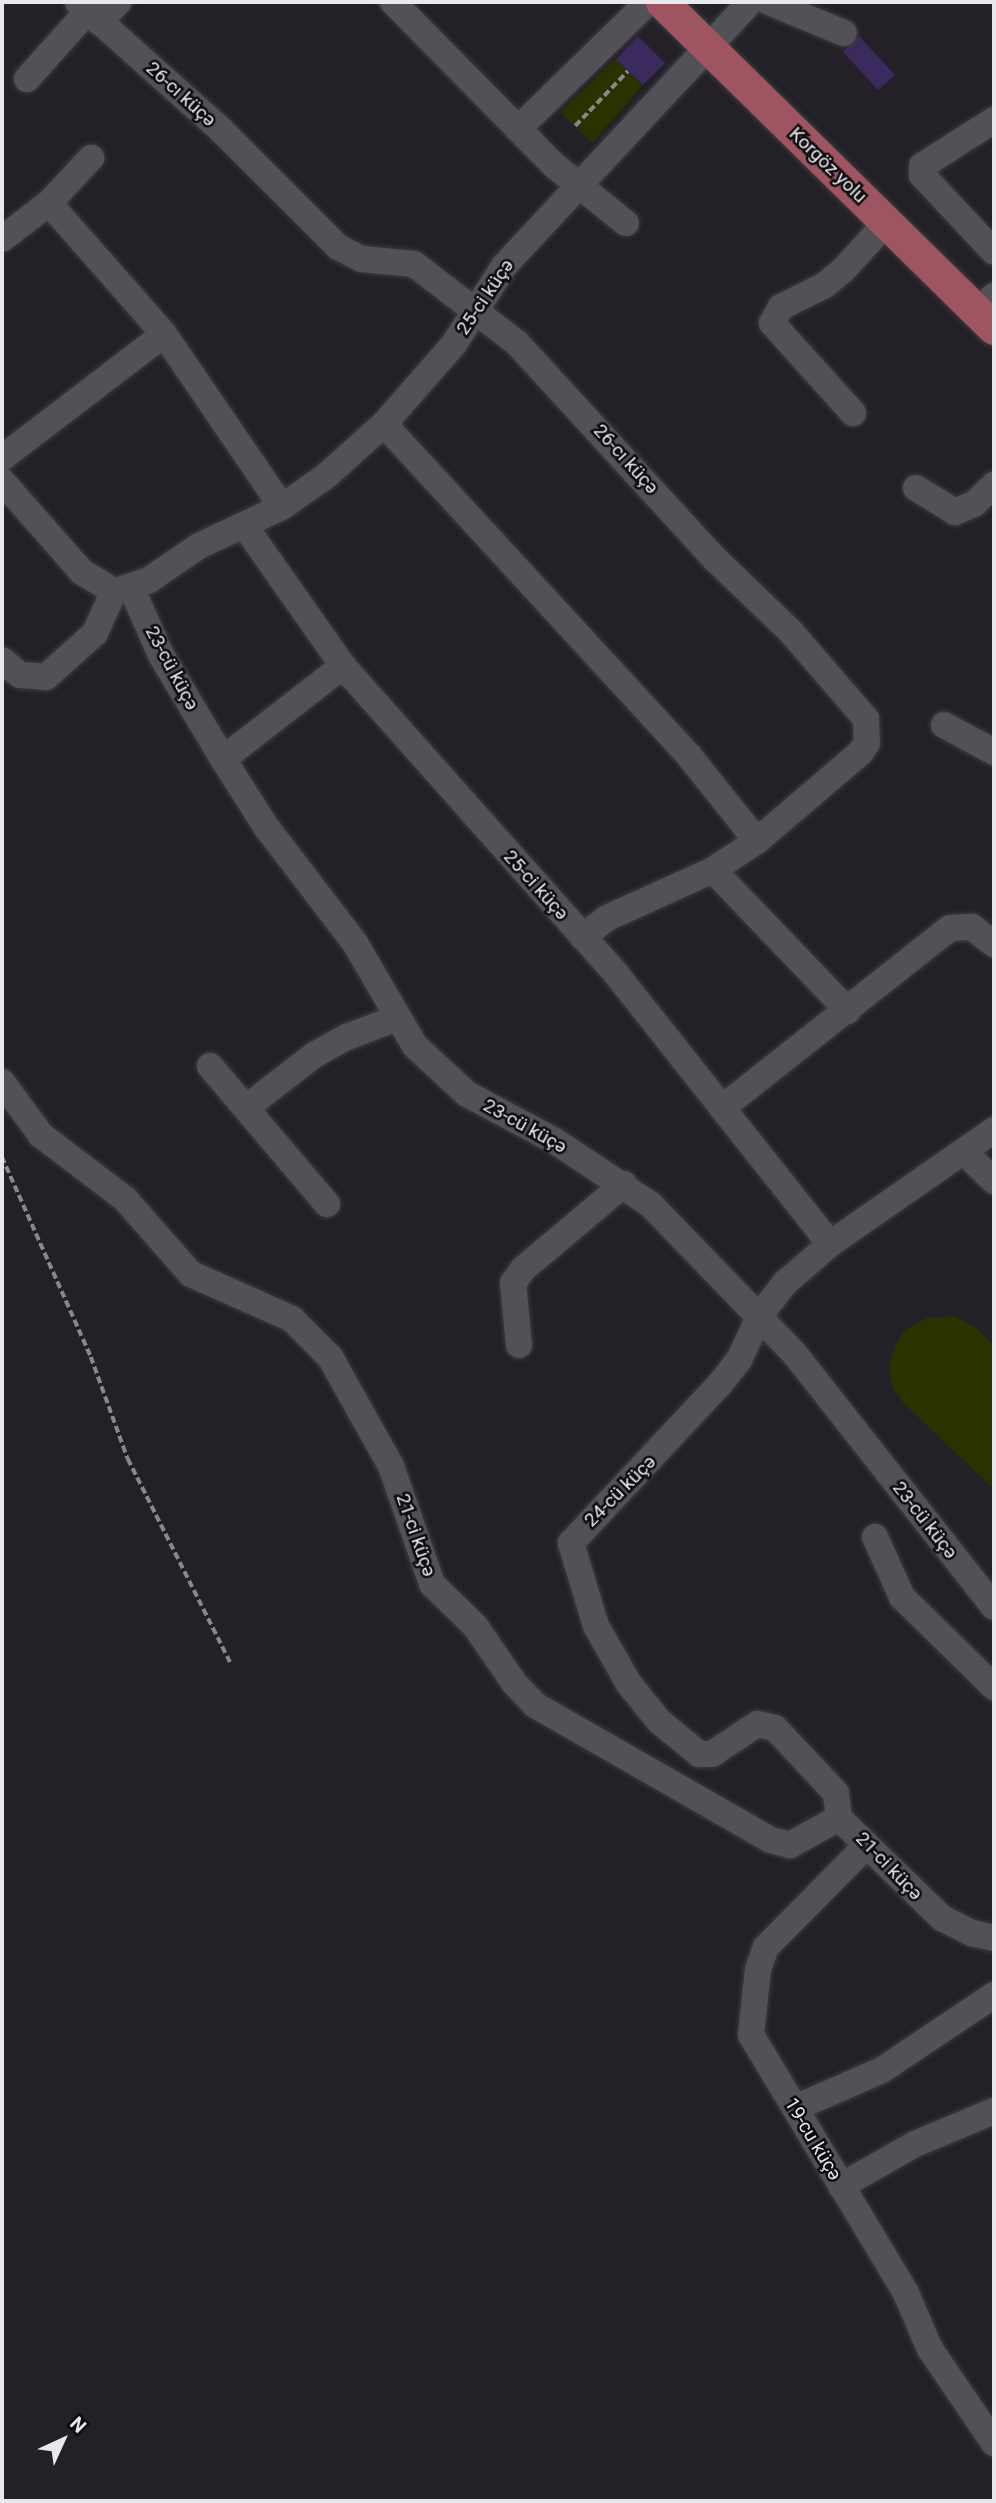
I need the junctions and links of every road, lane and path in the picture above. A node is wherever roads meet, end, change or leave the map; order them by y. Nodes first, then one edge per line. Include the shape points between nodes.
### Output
1 (118, 2) edge
2 (393, 2) edge
3 (648, 2) edge
4 (750, 2) edge
5 (769, 2) edge
6 (676, 7) edge
7 (88, 12) edge
8 (844, 33) dead end
9 (708, 46) junction
10 (628, 71) dead end
11 (27, 79) dead end
12 (994, 120) edge
13 (575, 127) dead end
14 (518, 129) junction
15 (91, 158) dead end
16 (578, 186) junction
17 (49, 203) junction
18 (887, 222) junction
19 (626, 223) dead end
20 (2, 239) edge
21 (994, 252) edge
22 (476, 308) junction
23 (989, 312) edge
24 (164, 334) junction
25 (853, 413) dead end
26 (384, 424) junction
27 (2, 458) edge
28 (2, 481) edge
29 (994, 485) edge
30 (916, 488) dead end
31 (282, 506) junction
32 (244, 525) junction
33 (123, 589) junction
34 (2, 660) edge
35 (343, 666) junction
36 (944, 725) dead end
37 (994, 752) edge
38 (223, 759) junction
39 (757, 841) junction
40 (713, 870) junction
41 (583, 937) junction
42 (994, 944) edge
43 (848, 1011) junction
44 (397, 1018) junction
45 (209, 1066) dead end
46 (2, 1082) edge
47 (247, 1107) junction
48 (722, 1108) junction
49 (994, 1130) edge
50 (964, 1152) junction
51 (2, 1157) edge
52 (994, 1181) edge
53 (624, 1184) junction
54 (327, 1205) dead end
55 (830, 1244) junction
56 (760, 1315) junction
57 (519, 1345) dead end
58 (875, 1538) dead end
59 (994, 1607) edge
60 (231, 1664) dead end
61 (994, 1688) edge
62 (839, 1818) junction
63 (867, 1845) junction
64 (994, 1938) edge
65 (994, 1995) edge
66 (795, 2108) junction
67 (994, 2111) edge
68 (841, 2186) junction
69 (994, 2442) edge

1 - 7 street
2 - 14 street
3 - 14 street
4 - 9 street, 25-ci küçə
5 - 8 street
6 - 9 main road, Korgöz yolu
7 - 11 street
7 - 22 street, 26-cı küçə via 220,130 338,247 362,259 414,264
9 - 16 street, 25-ci küçə
9 - 18 main road, Korgöz yolu
10 - 13 path
12 - 21 street via 922,166 922,175
14 - 16 street
15 - 17 street
16 - 19 street
16 - 22 street, 25-ci küçə via 504,266
17 - 20 street
17 - 24 street
18 - 23 main road, Korgöz yolu
18 - 25 street via 845,268 825,285 781,307 772,323
22 - 26 street, 25-ci küçə via 454,344
22 - 39 street, 26-cı küçə via 569,396 715,559 791,632 866,719 867,743 860,754
24 - 27 street
24 - 31 street
26 - 31 street, 25-ci küçə via 326,476
26 - 39 street via 690,757
28 - 33 street via 82,572
29 - 30 street via 974,504 955,512
31 - 32 street, 25-ci küçə
32 - 33 street, 25-ci küçə
32 - 35 street, 25-ci küçə
33 - 34 street via 95,633 46,677 20,675
33 - 38 street, 23-cü küçə
35 - 38 street
35 - 41 street, 25-ci küçə
36 - 37 street
38 - 44 street, 23-cü küçə via 267,828 348,932
39 - 40 street, 26-cı küçə
40 - 41 street, 26-cı küçə via 607,918
40 - 43 street
41 - 48 street, 25-ci küçə
42 - 43 street via 972,927 950,928
43 - 48 street
44 - 47 street via 314,1055
44 - 53 street, 23-cü küçə via 415,1046 467,1094
45 - 47 street
46 - 62 street, 21-ci küçə via 41,1135 125,1199 191,1274 292,1319 321,1347 348,1384 391,1466 432,1584 475,1626 535,1705 771,1840 790,1845
47 - 54 street
48 - 55 street, 25-ci küçə
49 - 50 street, 24-cü küçə
50 - 52 street
50 - 55 street, 24-cü küçə
51 - 60 path via 91,1357 128,1460
53 - 56 street, 23-cü küçə via 650,1204
53 - 57 street via 523,1269 513,1283
55 - 56 street, 24-cü küçə via 785,1283
56 - 59 street, 23-cü küçə
56 - 62 street, 24-cü küçə via 738,1360 720,1384 685,1426 583,1527 571,1543 571,1553 596,1626 629,1684 659,1721 699,1754 712,1754 757,1724 775,1728 836,1793
58 - 61 street via 902,1597
62 - 63 street, 21-ci küçə
63 - 64 street, 21-ci küçə via 942,1917 972,1933
63 - 66 street, 19-cu küçə via 780,1929 758,1969 751,2035
65 - 66 street via 881,2070
66 - 68 street, 19-cu küçə
67 - 68 street via 915,2144
68 - 69 street, 19-cu küçə via 905,2291 930,2349

